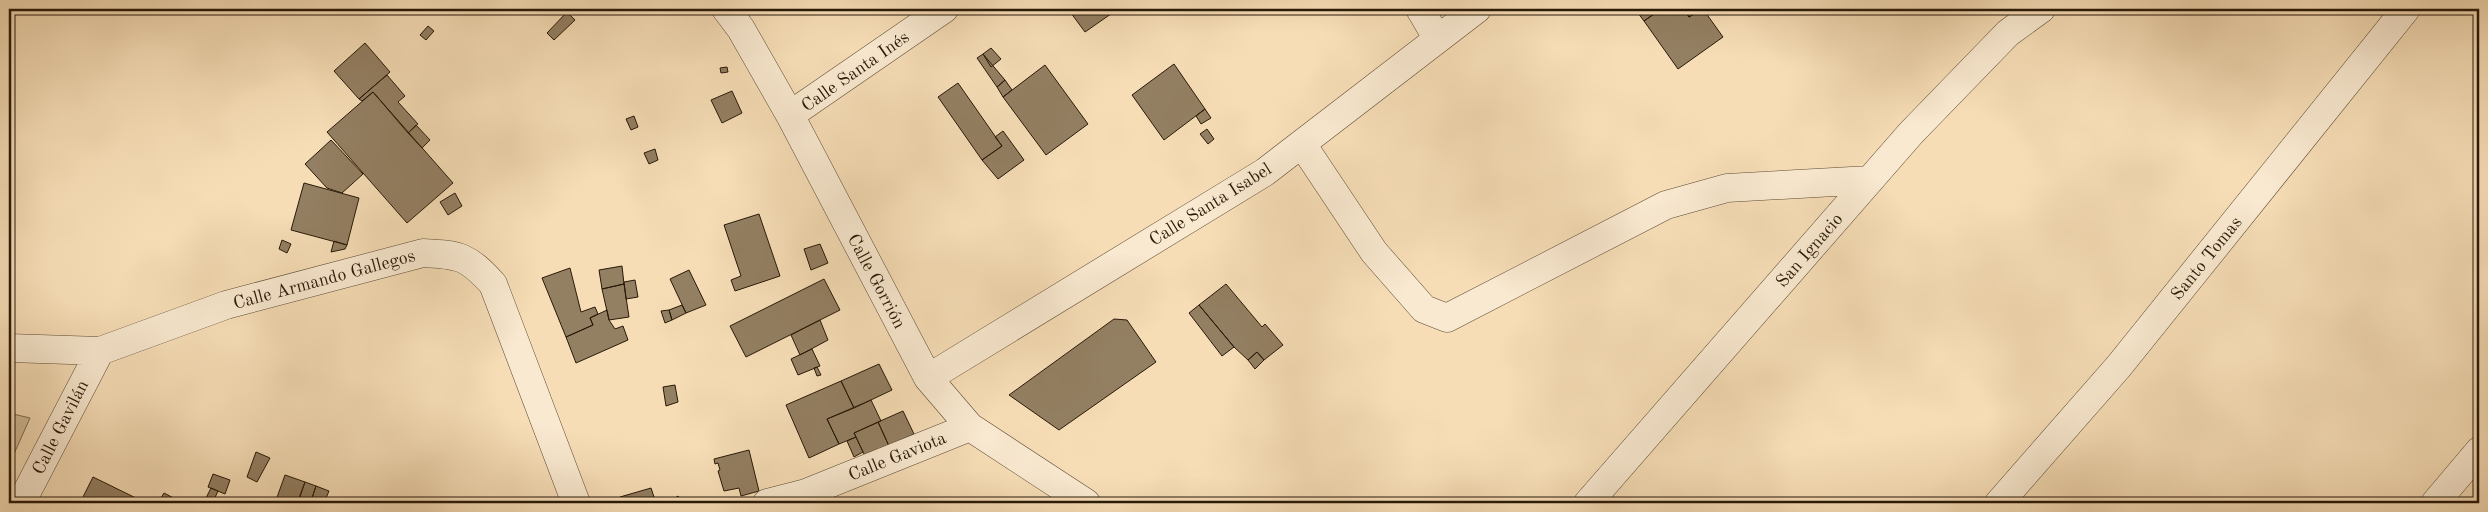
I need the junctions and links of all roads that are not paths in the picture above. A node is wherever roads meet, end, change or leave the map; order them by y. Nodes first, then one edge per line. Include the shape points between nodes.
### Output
1 (726, 9) edge
2 (944, 9) edge
3 (1420, 9) edge
4 (1477, 9) edge
5 (2041, 9) edge
6 (2406, 9) edge
7 (1437, 38) junction
8 (790, 115) junction
9 (1302, 144) junction
10 (1870, 180) junction
11 (9, 348) edge
12 (100, 351) junction
13 (928, 378) junction
14 (970, 427) junction
15 (2479, 451) edge
16 (21, 503) edge
17 (576, 503) edge
18 (767, 503) edge
19 (1086, 503) edge
20 (1588, 503) edge
21 (1999, 503) edge
22 (2435, 503) edge

1 - 8 street, Calle Gorrión via 741,29
2 - 8 street, Calle Santa Inés
3 - 7 street
4 - 7 street, Calle Santa Isabel
5 - 10 street, San Ignacio via 2008,33
6 - 21 street, Santo Tomas via 2119,366
7 - 9 street, Calle Santa Isabel
8 - 13 street, Calle Gorrión
9 - 10 street via 1374,252 1424,308 1447,318 1666,205 1728,188
9 - 13 street, Calle Santa Isabel via 1265,172
10 - 20 street, San Ignacio
11 - 12 street, Calle Armando Gallegos
12 - 16 street, Calle Gavilán
12 - 17 street, Calle Armando Gallegos via 226,305 423,253 456,255 476,265 493,284
13 - 14 street, Calle Gorrión
14 - 18 street, Calle Gaviota via 806,493
14 - 19 street, Calle Gorrión
15 - 22 street

